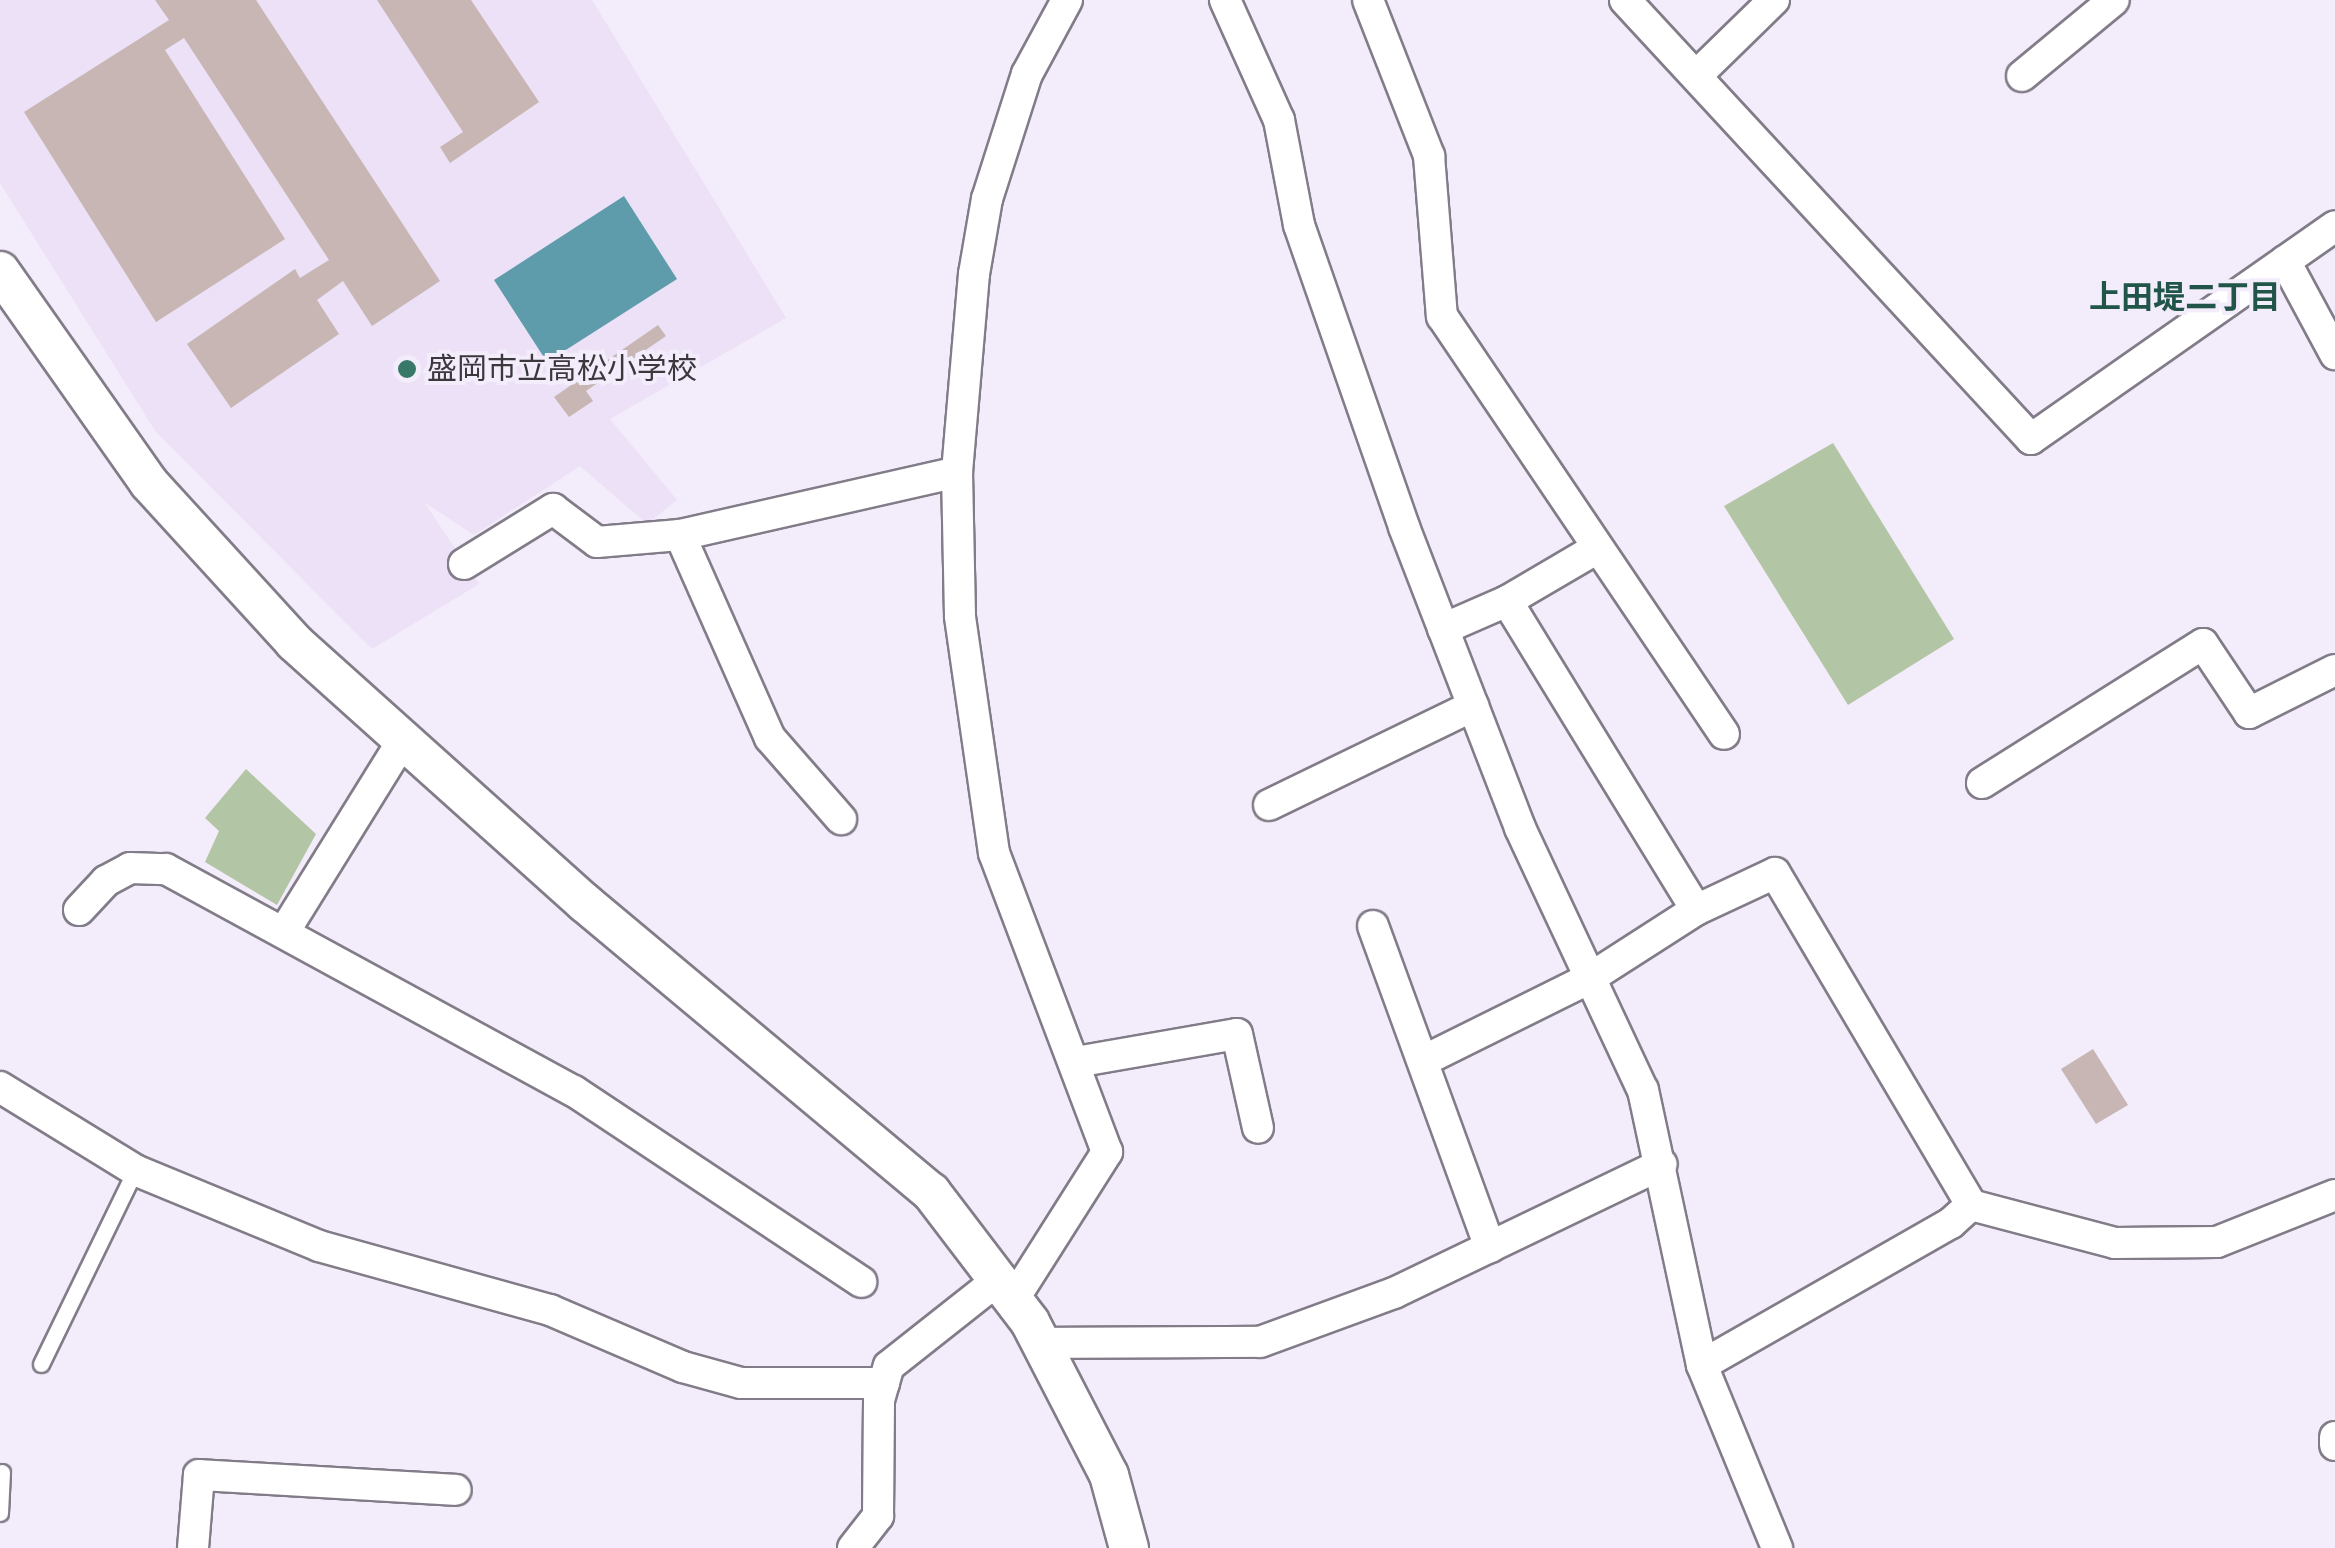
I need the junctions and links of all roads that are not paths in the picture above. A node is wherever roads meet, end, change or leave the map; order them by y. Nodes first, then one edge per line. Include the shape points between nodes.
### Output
1 (1067, 0) edge
2 (1225, 0) edge
3 (1368, 0) edge
4 (1625, 0) edge
5 (1774, 0) edge
6 (2114, 0) edge
7 (1696, 76) junction
8 (2022, 76) dead end
9 (2335, 226) edge
10 (2285, 261) junction
11 (0, 271) edge
12 (2335, 354) edge
13 (957, 472) junction
14 (680, 535) junction
15 (1594, 550) junction
16 (464, 564) dead end
17 (1507, 601) junction
18 (1443, 629) junction
19 (2335, 670) edge
20 (1473, 706) junction
21 (1724, 734) dead end
22 (404, 740) junction
23 (1982, 783) dead end
24 (1268, 806) dead end
25 (841, 819) dead end
26 (79, 910) dead end
27 (1696, 910) junction
28 (1373, 926) dead end
29 (284, 932) junction
30 (1590, 978) junction
31 (1422, 1061) junction
32 (1076, 1062) junction
33 (0, 1086) edge
34 (1258, 1128) dead end
35 (1662, 1164) junction
36 (136, 1170) junction
37 (2335, 1194) edge
38 (1971, 1205) junction
39 (1490, 1247) junction
40 (860, 1282) dead end
41 (1010, 1283) junction
42 (1041, 1343) junction
43 (41, 1364) dead end
44 (1702, 1364) junction
45 (884, 1382) junction
46 (2335, 1437) edge
47 (2335, 1444) edge
48 (2, 1472) edge
49 (456, 1490) dead end
50 (0, 1512) edge
51 (193, 1548) edge
52 (854, 1548) edge
53 (1129, 1548) edge
54 (1777, 1548) edge

1 - 13 street via 1027,74 987,199
2 - 18 street via 1279,120 1299,225
3 - 15 street via 1428,156 1442,316
4 - 7 street
5 - 7 street
6 - 8 street
7 - 10 street via 2031,439
9 - 10 street
10 - 12 street
11 - 22 street via 149,483 294,642
13 - 14 street
13 - 32 street via 960,616 994,852
14 - 16 street via 596,542 553,509
14 - 25 street via 770,738
15 - 17 street
15 - 21 street
17 - 18 street
17 - 27 street
18 - 20 street
19 - 23 street via 2250,713 2203,644
20 - 24 street
20 - 30 street via 1520,828
22 - 29 street
22 - 41 street via 585,904 931,1192
26 - 29 street via 106,881 130,868 166,869
27 - 30 street
27 - 38 street via 1775,873
28 - 31 street
29 - 40 street via 574,1091
30 - 31 street
30 - 35 street via 1643,1090
31 - 39 street
32 - 34 street via 1236,1034
32 - 41 street via 1107,1152
33 - 36 street
35 - 39 street
35 - 44 street
36 - 43 lane
36 - 45 street via 275,1230 550,1310 683,1367 742,1384
37 - 38 street via 2217,1242 2115,1244
38 - 44 street via 1951,1223
39 - 42 street via 1394,1294 1260,1342
41 - 42 street
41 - 45 street via 889,1366
42 - 53 street via 1108,1475
44 - 54 street
45 - 52 street via 878,1516
46 - 47 street
48 - 50 lane
49 - 51 street via 199,1475

